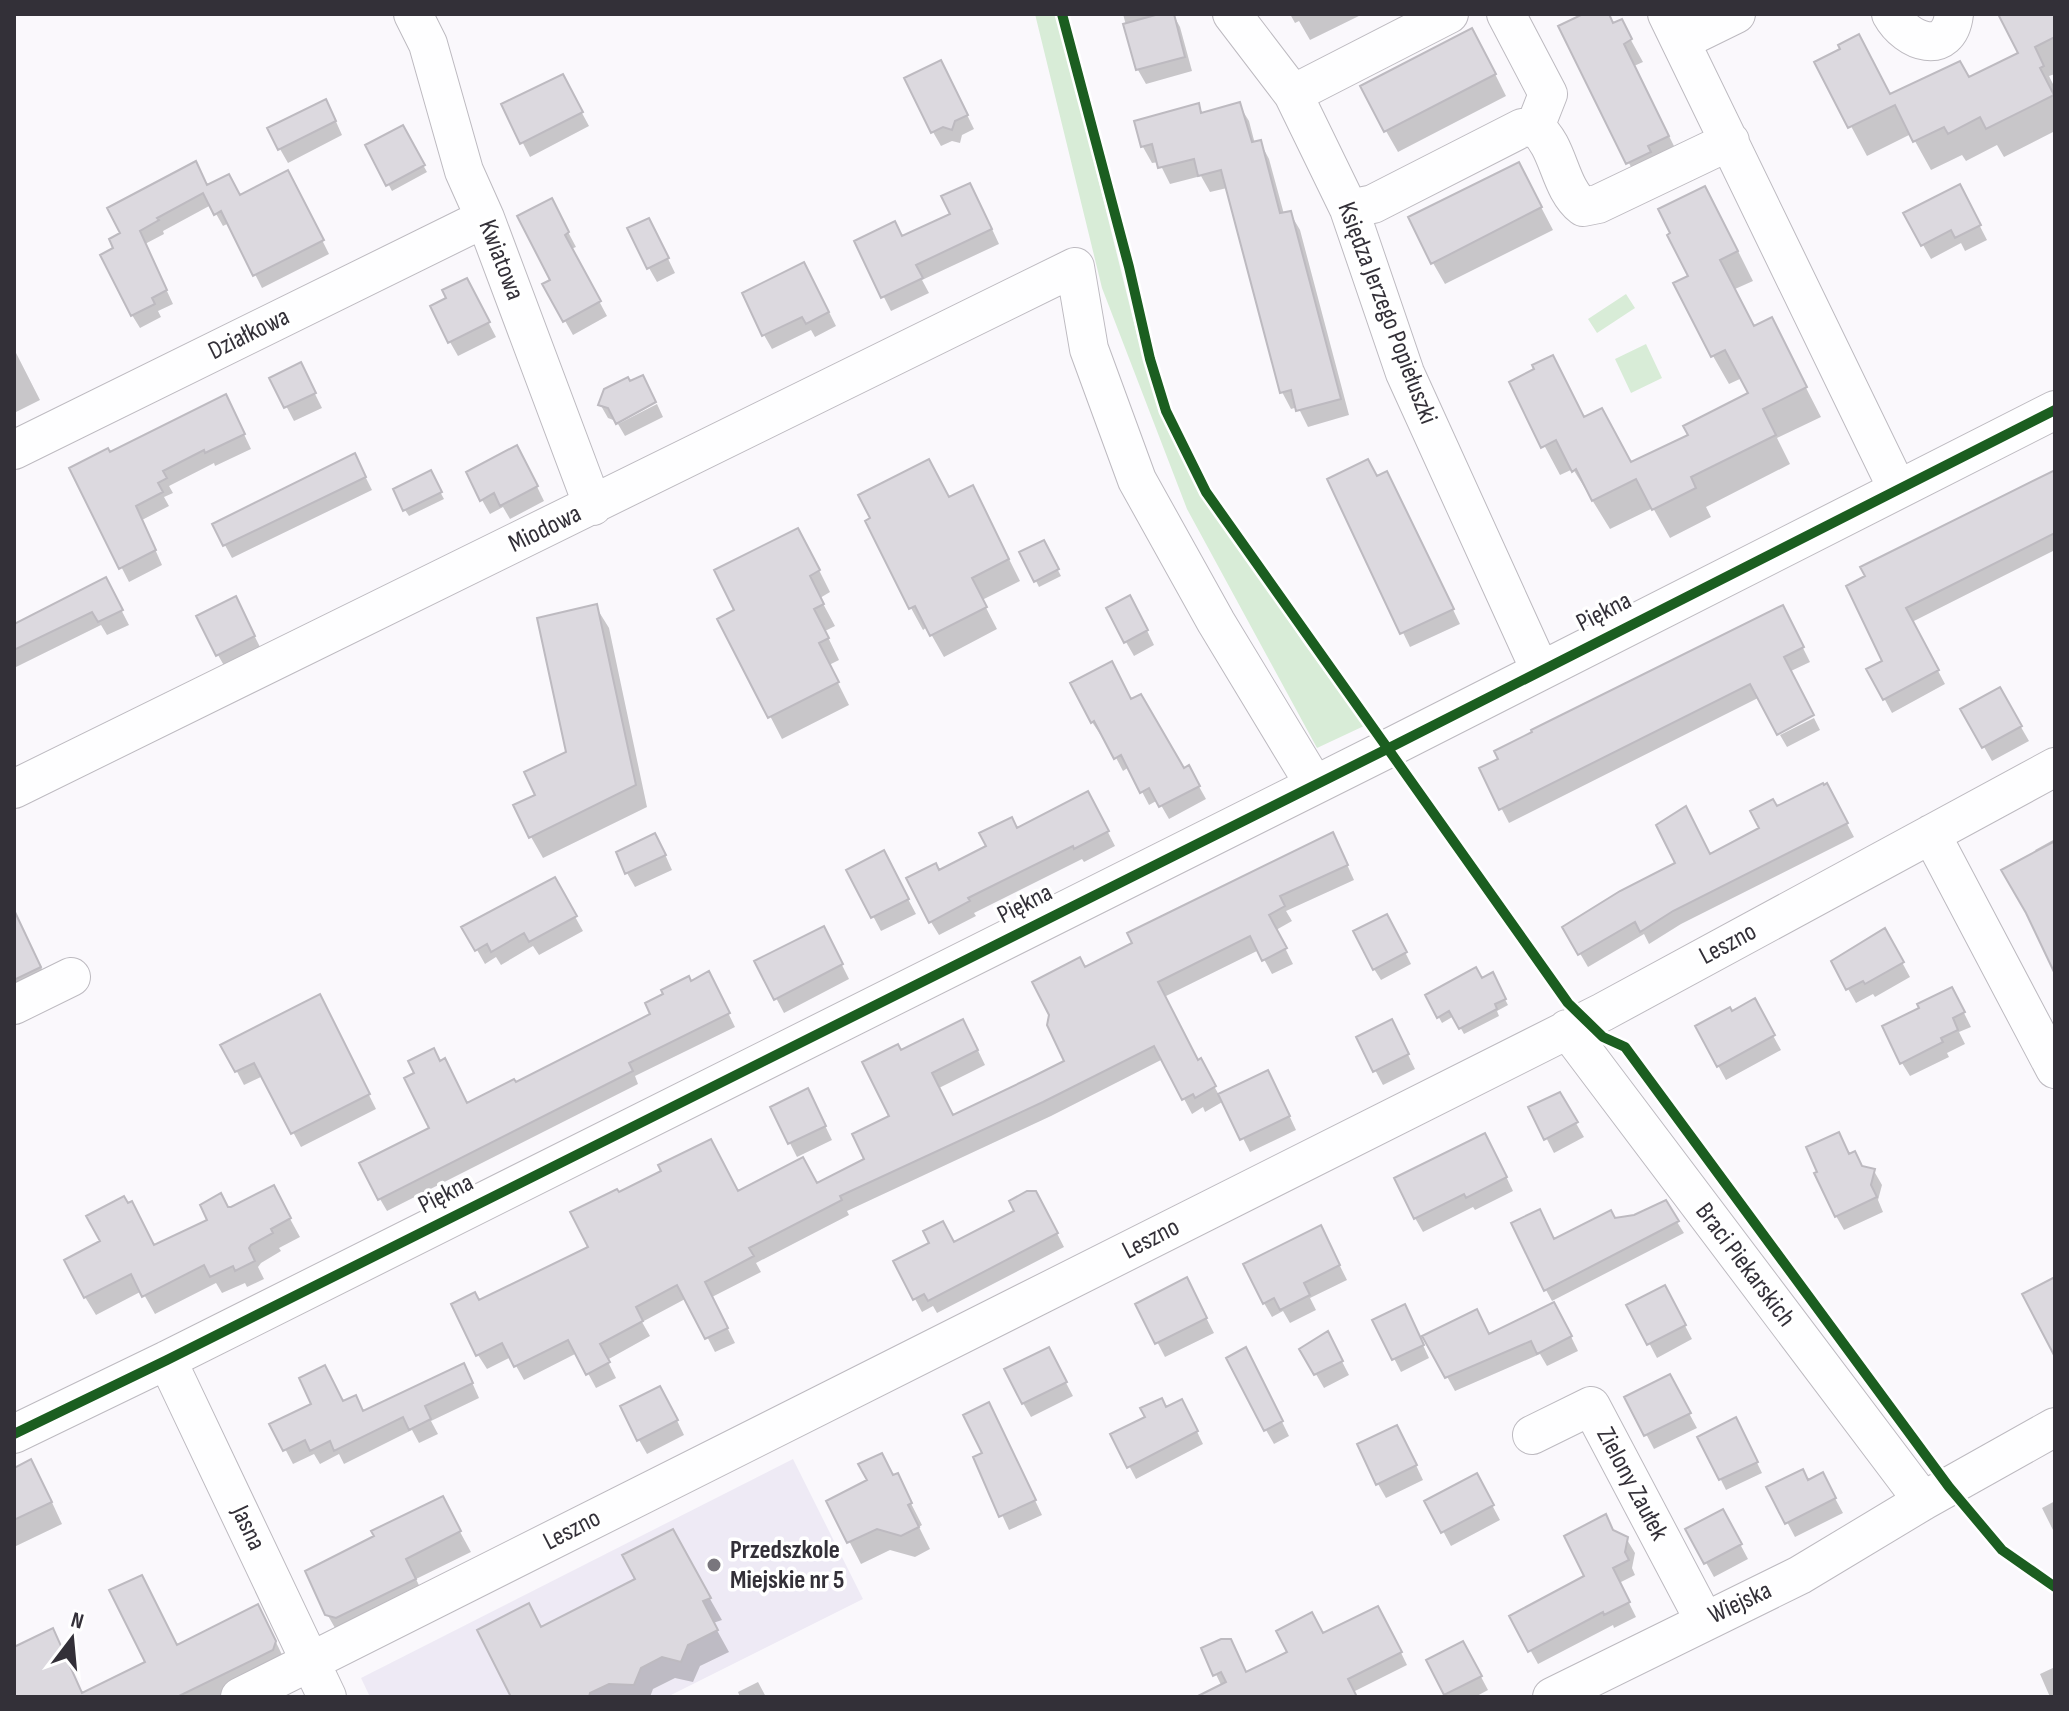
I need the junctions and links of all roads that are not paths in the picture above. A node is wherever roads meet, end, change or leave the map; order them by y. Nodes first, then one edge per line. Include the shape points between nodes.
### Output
1 (413, 14) edge
2 (1232, 14) edge
3 (1449, 14) edge
4 (1506, 14) edge
5 (1736, 14) edge
6 (1891, 14) edge
7 (1954, 14) edge
8 (1674, 27) edge
9 (1293, 94) junction
10 (1535, 127) junction
11 (1730, 141) junction
12 (1349, 209) junction
13 (485, 218) junction
14 (2055, 410) edge
15 (14, 450) edge
16 (1897, 488) junction
17 (593, 506) junction
18 (1540, 670) junction
19 (2055, 767) edge
20 (1314, 784) junction
21 (14, 789) edge
22 (1931, 834) junction
23 (71, 977) dead end
24 (14, 1005) edge
25 (1567, 1029) junction
26 (2055, 1069) edge
27 (167, 1360) junction
28 (2055, 1427) edge
29 (14, 1434) edge
30 (1532, 1435) dead end
31 (1923, 1501) junction
32 (1704, 1620) junction
33 (311, 1661) junction
34 (240, 1697) edge
35 (327, 1697) edge
36 (1552, 1697) edge

1 - 13 street, Kwiatowa via 428,44 464,171
2 - 9 street, Księdza Jerzego Popiełuszki
3 - 9 street
4 - 10 street via 1548,94
5 - 8 street
6 - 7 street via 1904,33 1928,41 1951,30
8 - 11 street
9 - 12 street, Księdza Jerzego Popiełuszki
10 - 11 street via 1545,136 1573,199 1583,207
10 - 12 street via 1522,128 1373,204
11 - 16 street
12 - 18 street, Księdza Jerzego Popiełuszki via 1405,373
13 - 15 street, Działkowa
13 - 17 street, Kwiatowa
14 - 16 street, Piękna
16 - 18 street, Piękna
17 - 20 street, Miodowa via 1075,267 1089,349 1137,480
17 - 21 street, Miodowa
18 - 20 street, Piękna
19 - 22 street, Leszno
20 - 27 street, Piękna
22 - 25 street, Leszno
22 - 26 street
23 - 24 street
25 - 31 street, Braci Piekarskich
25 - 33 street, Leszno
27 - 29 street, Piękna
27 - 33 street, Jasna
28 - 31 street, Wiejska
30 - 32 street, Zielony Zaułek via 1591,1406
31 - 32 street, Wiejska via 1800,1575
32 - 36 street, Wiejska
33 - 34 street, Leszno
33 - 35 street, Jasna

